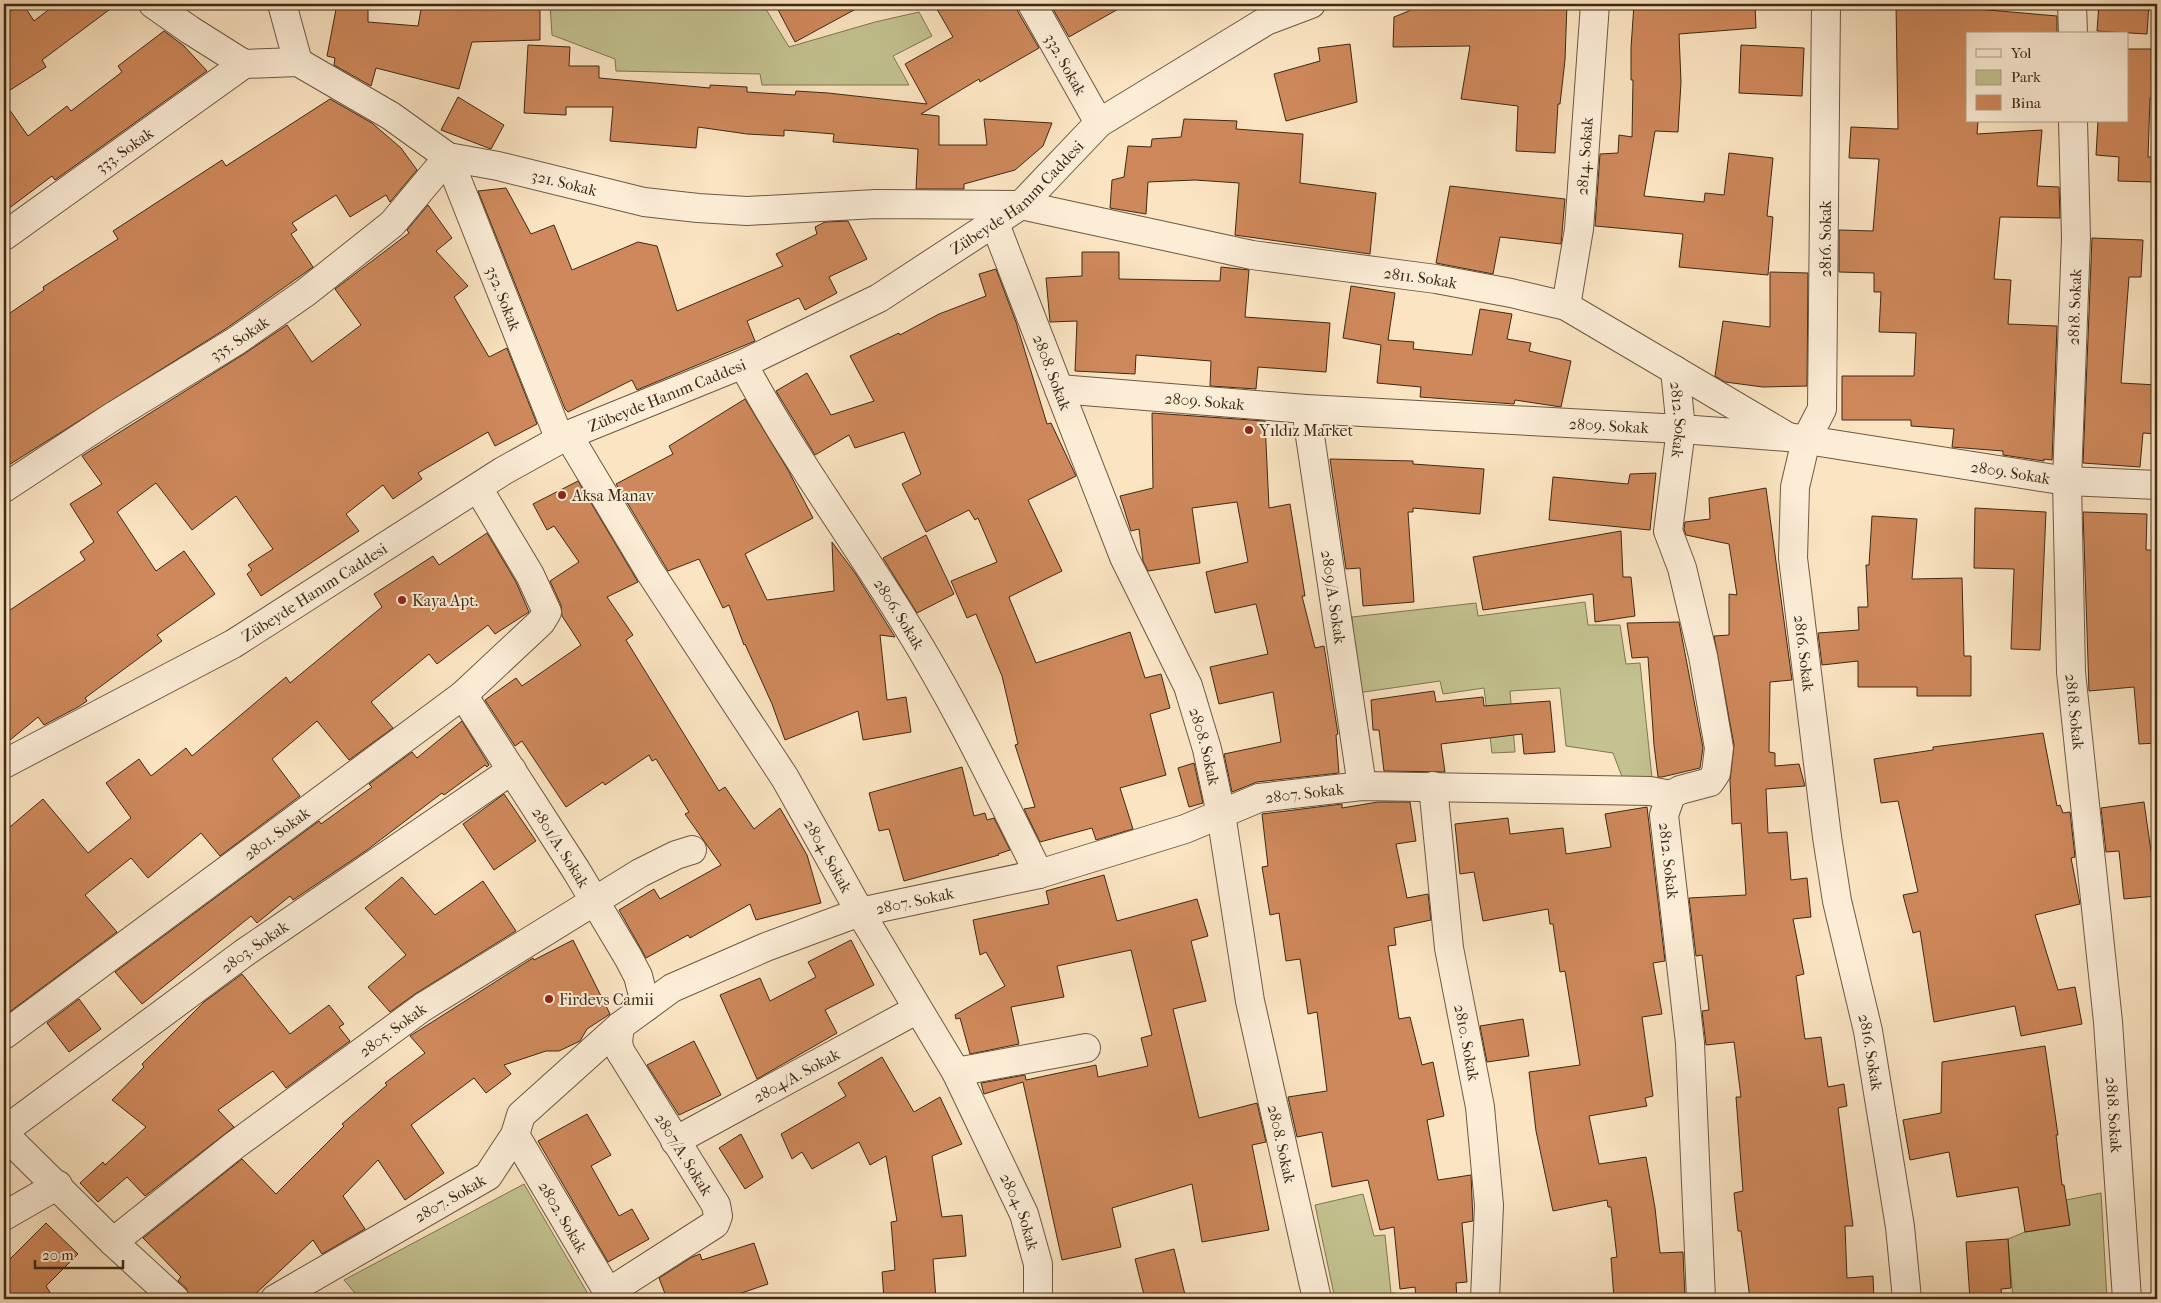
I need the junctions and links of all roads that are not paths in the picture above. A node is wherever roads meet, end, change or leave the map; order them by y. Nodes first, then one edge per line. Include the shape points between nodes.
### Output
1 (153, 4) edge
2 (282, 4) edge
3 (1032, 4) edge
4 (1311, 4) edge
5 (1595, 4) edge
6 (1826, 4) edge
7 (2072, 4) edge
8 (1266, 12) edge
9 (2073, 32) edge
10 (298, 62) junction
11 (244, 64) junction
12 (2073, 122) edge
13 (1099, 123) junction
14 (448, 157) junction
15 (1021, 206) junction
16 (995, 224) junction
17 (7, 226) edge
18 (1566, 306) junction
19 (743, 364) junction
20 (1675, 370) junction
21 (1058, 389) junction
22 (1306, 409) junction
23 (1681, 428) junction
24 (564, 438) junction
25 (1797, 438) junction
26 (2068, 481) junction
27 (2157, 485) edge
28 (4, 488) edge
29 (478, 488) junction
30 (463, 695) junction
31 (4, 764) edge
32 (512, 770) junction
33 (1362, 786) junction
34 (1433, 786) junction
35 (1671, 795) junction
36 (1221, 814) junction
37 (692, 850) dead end
38 (1039, 874) junction
39 (594, 900) junction
40 (860, 912) junction
41 (646, 1007) junction
42 (916, 1010) junction
43 (620, 1026) junction
44 (4, 1035) edge
45 (1086, 1048) dead end
46 (956, 1072) junction
47 (4, 1132) edge
48 (515, 1135) junction
49 (675, 1141) junction
50 (58, 1185) junction
51 (4, 1216) edge
52 (113, 1242) junction
53 (611, 1296) edge
54 (175, 1299) edge
55 (275, 1299) edge
56 (1038, 1299) edge
57 (1317, 1299) edge
58 (1486, 1299) edge
59 (1701, 1299) edge
60 (1907, 1299) edge
61 (2127, 1299) edge

1 - 11 street
2 - 10 street
3 - 13 street, 332. Sokak
4 - 8 street, Zübeyde Hanım Caddesi
5 - 18 street, 2814. Sokak via 1579,229
6 - 25 street, 2816. Sokak via 1822,409
7 - 9 street
8 - 13 street, Zübeyde Hanım Caddesi
10 - 11 street
10 - 14 street, 321. Sokak via 391,116
11 - 17 street, 333. Sokak
12 - 26 street, 2818. Sokak via 2076,238
13 - 15 street, Zübeyde Hanım Caddesi
14 - 15 street, 321. Sokak via 644,202 698,208 747,211 876,204
14 - 24 street, 352. Sokak
14 - 28 street, 335. Sokak via 392,224 305,293 236,341
15 - 16 street, Zübeyde Hanım Caddesi
15 - 18 street, 2811. Sokak via 1252,255 1436,279
16 - 19 street, Zübeyde Hanım Caddesi via 879,298
16 - 21 street, 2808. Sokak
18 - 20 street, 2811. Sokak
19 - 24 street, Zübeyde Hanım Caddesi
19 - 38 street, 2806. Sokak via 805,471 906,624 962,722
20 - 23 street, 2812. Sokak
20 - 25 street, 2811. Sokak
21 - 22 street, 2809. Sokak
21 - 36 street, 2808. Sokak via 1124,557 1188,686 1207,749
22 - 23 street, 2809. Sokak
22 - 33 street, 2809/A. Sokak
23 - 25 street, 2809. Sokak
23 - 35 street, 2812. Sokak via 1668,531 1682,568 1719,748 1716,773 1710,782
24 - 29 street, Zübeyde Hanım Caddesi
24 - 40 street, 2804. Sokak via 785,778
25 - 26 street, 2809. Sokak
25 - 60 street, 2816. Sokak via 1793,558 1827,837 1837,901 1868,1031 1900,1226
26 - 27 street, 2809. Sokak
26 - 61 street, 2818. Sokak via 2071,672 2108,1022
29 - 30 street, 2801. Sokak via 530,575 547,612
29 - 31 street, Zübeyde Hanım Caddesi via 233,644
30 - 32 street, 2801/A. Sokak
30 - 44 street, 2801. Sokak
32 - 39 street, 2801/A. Sokak
32 - 47 street, 2803. Sokak via 244,953
33 - 34 street, 2807. Sokak
33 - 36 street, 2807. Sokak via 1259,798
34 - 35 street, 2807. Sokak via 1650,791
34 - 58 street, 2810. Sokak via 1450,948 1480,1107 1489,1205
35 - 59 street, 2812. Sokak via 1664,815 1690,1043
36 - 38 street, 2807. Sokak via 1185,829
36 - 57 street, 2808. Sokak via 1250,1001
37 - 39 street, 2805. Sokak via 676,854
38 - 40 street, 2807. Sokak
39 - 41 street, 2801/A. Sokak via 638,976
39 - 52 street, 2805. Sokak via 423,1007 235,1145
40 - 41 street, 2807. Sokak via 766,947 672,988
40 - 42 street, 2804. Sokak
41 - 43 street, 2807. Sokak
42 - 46 street, 2804. Sokak
42 - 49 street, 2804/A. Sokak
43 - 48 street, 2807. Sokak via 520,1115
43 - 49 street, 2807/A. Sokak via 620,1051
45 - 46 street
46 - 56 street, 2804. Sokak via 1024,1214 1038,1264
47 - 50 street
48 - 53 street, 2802. Sokak
48 - 55 street, 2807. Sokak via 488,1176
49 - 53 street, 2807/A. Sokak via 716,1205 718,1216 715,1224
50 - 51 street
50 - 52 street
52 - 54 street

